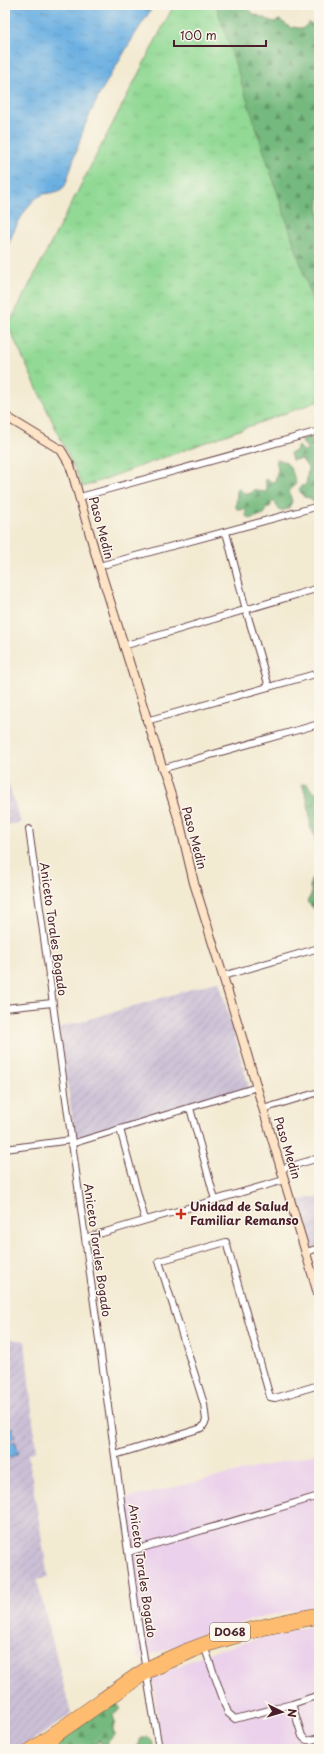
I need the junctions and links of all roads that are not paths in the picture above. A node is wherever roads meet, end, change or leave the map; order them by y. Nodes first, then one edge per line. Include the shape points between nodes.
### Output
1 (5, 416) edge
2 (319, 431) edge
3 (80, 497) junction
4 (319, 506) edge
5 (226, 532) junction
6 (98, 566) junction
7 (319, 588) edge
8 (246, 610) junction
9 (123, 646) junction
10 (319, 673) edge
11 (269, 687) junction
12 (146, 721) junction
13 (319, 724) edge
14 (162, 769) junction
15 (29, 829) dead end
16 (319, 948) edge
17 (223, 976) junction
18 (52, 1003) junction
19 (5, 1008) edge
20 (257, 1087) junction
21 (319, 1092) edge
22 (190, 1108) junction
23 (263, 1109) junction
24 (120, 1129) junction
25 (71, 1142) junction
26 (5, 1149) edge
27 (319, 1158) edge
28 (281, 1170) junction
29 (284, 1180) junction
30 (215, 1200) junction
31 (145, 1220) junction
32 (85, 1238) junction
33 (319, 1248) edge
34 (306, 1252) junction
35 (319, 1297) edge
36 (319, 1385) edge
37 (115, 1455) junction
38 (319, 1496) edge
39 (128, 1552) junction
40 (319, 1612) edge
41 (319, 1620) edge
42 (291, 1621) junction
43 (204, 1644) junction
44 (147, 1670) junction
45 (319, 1695) edge
46 (292, 1704) junction
47 (319, 1738) edge
48 (28, 1749) edge
49 (40, 1749) edge
50 (159, 1749) edge

1 - 3 street, Paso Medin via 61,450 70,465
2 - 3 street
3 - 6 street, Paso Medin
4 - 5 street
5 - 6 street
5 - 8 street
6 - 9 street, Paso Medin
7 - 8 street
8 - 9 street
8 - 11 street
9 - 12 street, Paso Medin
10 - 11 street
11 - 12 street
12 - 14 street, Paso Medin
13 - 14 street
14 - 17 street, Paso Medin
15 - 18 street, Aniceto Torales Bogado
16 - 17 street
17 - 20 street, Paso Medin
18 - 19 street
18 - 25 street, Aniceto Torales Bogado
20 - 22 street
20 - 23 street, Paso Medin
21 - 23 street
22 - 24 street
22 - 30 street
23 - 28 street, Paso Medin
24 - 25 street
24 - 31 street
25 - 26 street
25 - 32 street, Aniceto Torales Bogado
27 - 28 street
28 - 29 street, Paso Medin
29 - 30 street
29 - 34 street, Paso Medin
30 - 31 street
31 - 32 street
32 - 37 street, Aniceto Torales Bogado
33 - 34 street
34 - 35 street, Paso Medin
36 - 37 street via 275,1398 270,1397 226,1242 159,1261 204,1404 206,1421 202,1428
37 - 39 street, Aniceto Torales Bogado
38 - 39 street
39 - 44 street, Aniceto Torales Bogado
40 - 42 main road, D068
41 - 42 main road, D068
42 - 43 main road, D068 via 264,1623
43 - 44 main road, D068
43 - 46 street via 232,1718
44 - 48 main road, D068
44 - 49 main road, D068
44 - 50 street, Aniceto Torales Bogado
45 - 46 street
46 - 47 street via 305,1740

